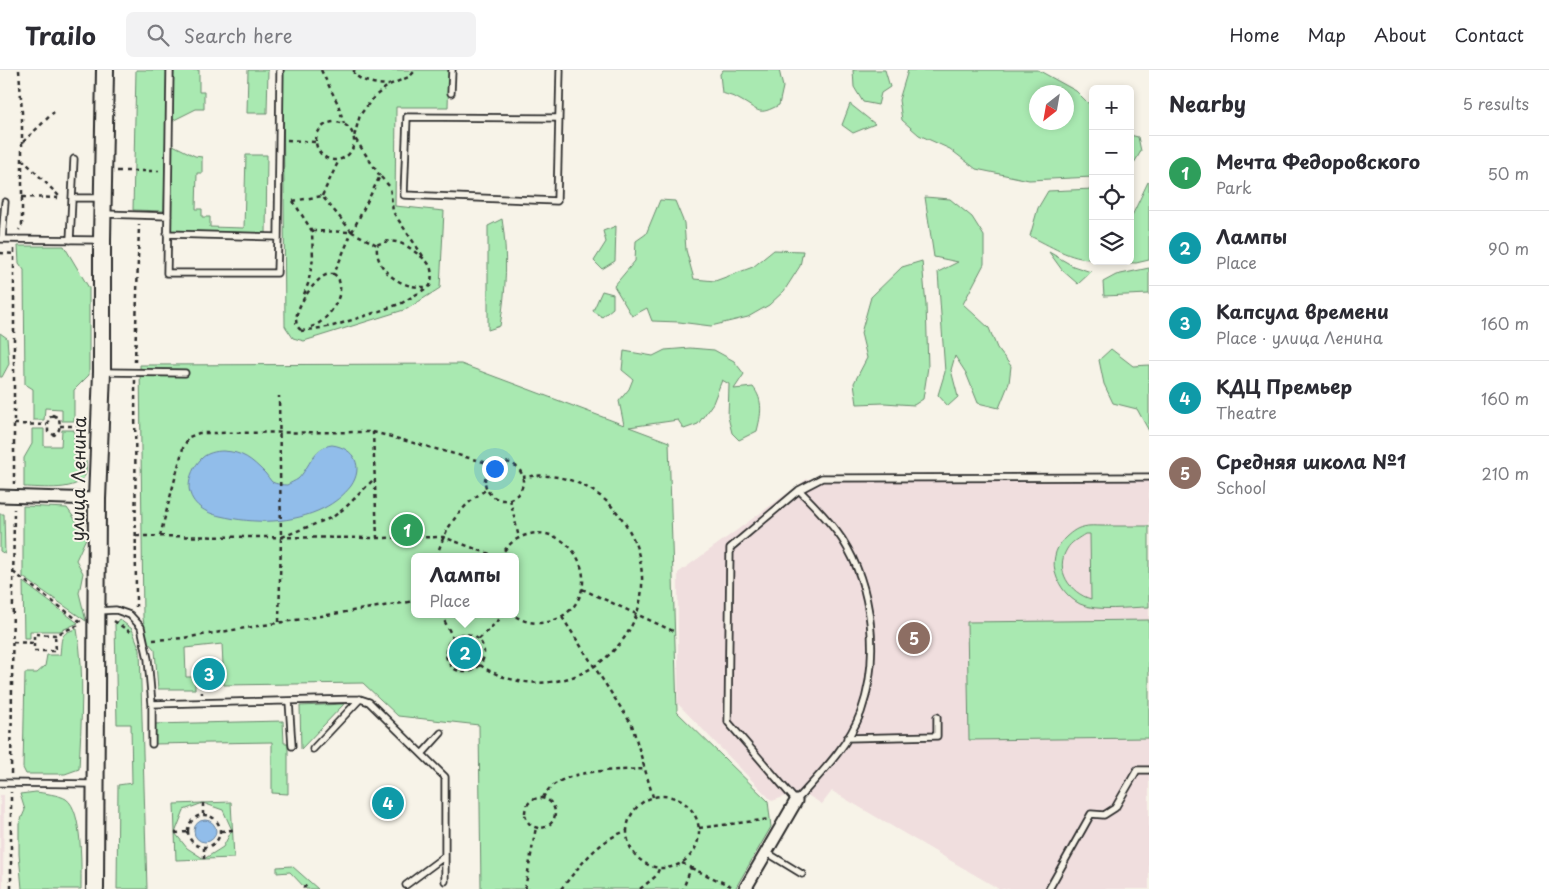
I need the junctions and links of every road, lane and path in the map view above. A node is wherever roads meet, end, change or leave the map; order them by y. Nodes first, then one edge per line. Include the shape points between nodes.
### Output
1 (19, 70) edge
2 (105, 70) edge
3 (170, 70) edge
4 (280, 70) edge
5 (321, 70) edge
6 (354, 70) edge
7 (416, 70) edge
8 (452, 70) edge
9 (560, 70) edge
10 (389, 85) junction
11 (451, 93) dead end
12 (54, 112) dead end
13 (558, 118) junction
14 (344, 124) junction
15 (354, 138) junction
16 (279, 140) junction
17 (316, 142) junction
18 (22, 143) junction
19 (22, 159) junction
20 (74, 159) dead end
21 (339, 160) junction
22 (114, 171) dead end
23 (168, 172) junction
24 (380, 176) junction
25 (322, 196) junction
26 (22, 197) junction
27 (61, 198) junction
28 (72, 198) junction
29 (5, 202) dead end
30 (103, 206) junction
31 (139, 215) junction
32 (168, 216) junction
33 (312, 231) junction
34 (352, 232) junction
35 (167, 234) junction
36 (278, 237) junction
37 (1, 239) edge
38 (14, 239) junction
39 (70, 240) junction
40 (102, 240) junction
41 (377, 246) junction
42 (0, 254) edge
43 (14, 254) junction
44 (428, 263) junction
45 (334, 274) junction
46 (430, 286) junction
47 (299, 307) junction
48 (301, 330) junction
49 (102, 372) junction
50 (135, 373) junction
51 (185, 373) dead end
52 (279, 396) dead end
53 (14, 424) junction
54 (47, 425) junction
55 (60, 426) junction
56 (78, 426) dead end
57 (279, 432) junction
58 (373, 432) junction
59 (495, 465) junction
60 (523, 477) junction
61 (1149, 477) edge
62 (374, 479) junction
63 (487, 489) junction
64 (799, 490) junction
65 (0, 496) edge
66 (14, 496) junction
67 (97, 499) junction
68 (510, 499) junction
69 (136, 536) junction
70 (160, 536) junction
71 (444, 536) junction
72 (281, 537) junction
73 (377, 538) junction
74 (519, 538) junction
75 (438, 553) edge
76 (488, 553) edge
77 (501, 553) edge
78 (13, 572) junction
79 (582, 589) junction
80 (411, 602) edge
81 (636, 614) junction
82 (96, 616) junction
83 (562, 616) junction
84 (442, 618) edge
85 (501, 618) edge
86 (517, 618) edge
87 (136, 621) junction
88 (279, 623) junction
89 (673, 631) dead end
90 (56, 635) junction
91 (453, 638) junction
92 (145, 640) junction
93 (479, 640) junction
94 (13, 642) junction
95 (34, 643) junction
96 (480, 665) junction
97 (594, 667) junction
98 (202, 676) dead end
99 (360, 699) junction
100 (289, 701) junction
101 (202, 703) junction
102 (152, 704) junction
103 (936, 717) dead end
104 (441, 733) dead end
105 (847, 738) junction
106 (152, 744) dead end
107 (292, 746) dead end
108 (313, 750) dead end
109 (422, 754) junction
110 (645, 769) junction
111 (1149, 770) edge
112 (0, 783) edge
113 (11, 783) junction
114 (95, 784) junction
115 (653, 797) junction
116 (543, 798) junction
117 (796, 801) junction
118 (203, 803) dead end
119 (203, 814) junction
120 (770, 819) dead end
121 (536, 827) junction
122 (699, 828) junction
123 (221, 830) junction
124 (232, 830) dead end
125 (626, 830) junction
126 (187, 832) junction
127 (175, 833) dead end
128 (204, 848) junction
129 (766, 852) junction
130 (445, 856) junction
131 (204, 859) dead end
132 (682, 863) junction
133 (659, 868) junction
134 (691, 868) junction
135 (802, 874) dead end
136 (445, 881) dead end
137 (309, 884) dead end
138 (406, 885) dead end
139 (303, 888) edge
140 (11, 889) edge
141 (95, 889) edge
142 (525, 889) edge
143 (561, 889) edge
144 (640, 889) edge
145 (683, 889) edge
146 (738, 889) edge
147 (745, 889) edge
148 (1049, 889) edge

1 - 18 path
2 - 30 street, улица Ленина
3 - 23 lane
4 - 16 lane
5 - 14 path
6 - 10 path via 360,79
7 - 10 path via 409,77
8 - 11 lane
9 - 13 lane
10 - 15 path via 360,115
12 - 18 path
13 - 13 lane via 407,117 404,195 557,201
14 - 15 path
14 - 17 path via 331,122 325,125 320,129
15 - 21 path via 353,149
15 - 24 path
16 - 17 path
16 - 36 lane
17 - 21 path via 326,158
18 - 19 path
19 - 26 path
19 - 27 path
20 - 28 lane
21 - 25 path
22 - 23 path
23 - 32 lane
24 - 34 path
24 - 44 path via 390,187 393,212
25 - 33 path via 293,201
25 - 34 path
26 - 27 path
26 - 38 path via 22,225
27 - 28 path
28 - 30 lane
28 - 39 lane
29 - 37 lane
30 - 31 lane
30 - 40 street, улица Ленина
31 - 32 lane
31 - 50 path
32 - 35 lane
33 - 34 path
33 - 47 path via 313,259
34 - 41 path
34 - 45 path
35 - 36 lane
35 - 36 lane via 167,274 277,273
37 - 38 lane
38 - 39 lane
38 - 43 path
39 - 40 lane
40 - 49 street, улица Ленина
41 - 44 path via 391,240 408,246
41 - 46 path via 382,267 395,280 415,288
42 - 43 path
43 - 53 path
44 - 46 path via 432,273
45 - 47 path via 318,281
45 - 48 path via 340,281 335,305 326,319
46 - 48 path via 402,303 371,314 333,326
47 - 48 path via 296,325
49 - 50 lane
49 - 67 street, улица Ленина
50 - 51 lane
50 - 69 path
52 - 57 path
53 - 54 path
53 - 66 path
54 - 55 path via 48,432 54,435
54 - 55 path via 48,419 54,416 59,418
55 - 56 path
57 - 58 path
57 - 70 path via 199,433 189,437 183,448
57 - 72 path
58 - 59 path
58 - 62 path
59 - 60 path via 511,463
59 - 63 path via 488,471
60 - 68 path via 522,489
60 - 81 path via 546,476 576,482 603,498 620,515 632,534 641,564 641,595
61 - 64 lane via 822,478
62 - 72 path via 333,517
62 - 73 path
63 - 68 path via 495,498
63 - 71 path via 462,508
64 - 105 lane via 842,539 865,591 871,644 868,680 860,712
64 - 117 lane via 730,548 728,722
65 - 66 street
66 - 67 street
66 - 78 path
67 - 82 street, улица Ленина
68 - 74 path
69 - 70 path
69 - 87 path
70 - 72 path
71 - 73 path
71 - 75 path
71 - 76 path
72 - 73 path
72 - 88 path
74 - 77 path
74 - 79 path via 546,534 560,539 579,559 583,573
78 - 90 path via 83,624
78 - 94 path
79 - 81 path
79 - 83 path via 570,611
80 - 88 path
81 - 89 path
81 - 97 path via 624,638
82 - 87 lane via 116,610
82 - 92 path via 115,621
82 - 114 street, улица Ленина
83 - 86 path via 544,623 530,623
83 - 97 path
84 - 91 path
85 - 93 path
87 - 92 lane
88 - 92 path via 183,638
90 - 95 path via 34,634
90 - 95 path via 56,651 34,651
91 - 93 path via 465,633
91 - 96 path via 446,654 451,666 468,672
92 - 102 lane
93 - 96 path via 484,648
94 - 95 path
94 - 113 path
96 - 97 path via 500,676 538,683 576,676
97 - 110 path via 632,725
98 - 101 path
99 - 100 lane
99 - 108 lane
99 - 109 lane via 369,702
100 - 101 lane
100 - 107 lane
101 - 102 lane
102 - 106 lane
103 - 105 lane via 937,736
104 - 109 lane
105 - 117 lane via 829,766
109 - 130 lane via 446,777
110 - 115 path
110 - 116 path via 566,778 553,785
111 - 148 lane via 1137,770 1115,808 1104,814 1091,814
112 - 113 lane
113 - 114 lane
113 - 140 path
114 - 141 street, улица Ленина
115 - 122 path via 680,799 695,813
115 - 125 path via 640,803 633,811
116 - 121 path via 532,800 526,807 526,817
116 - 121 path via 554,806 555,816 550,824
117 - 129 street
118 - 119 path
119 - 123 path via 215,819
119 - 126 path via 191,820
120 - 122 path
121 - 142 path
122 - 132 path via 698,843
123 - 124 path
123 - 128 path via 216,843
125 - 133 path via 638,859
125 - 143 path via 600,844
126 - 127 path
126 - 128 path via 192,843
128 - 131 path
129 - 135 lane
129 - 147 street
130 - 136 lane
130 - 138 lane
132 - 133 path
132 - 134 path
133 - 144 path via 656,876
134 - 145 path
134 - 146 path
137 - 139 path

